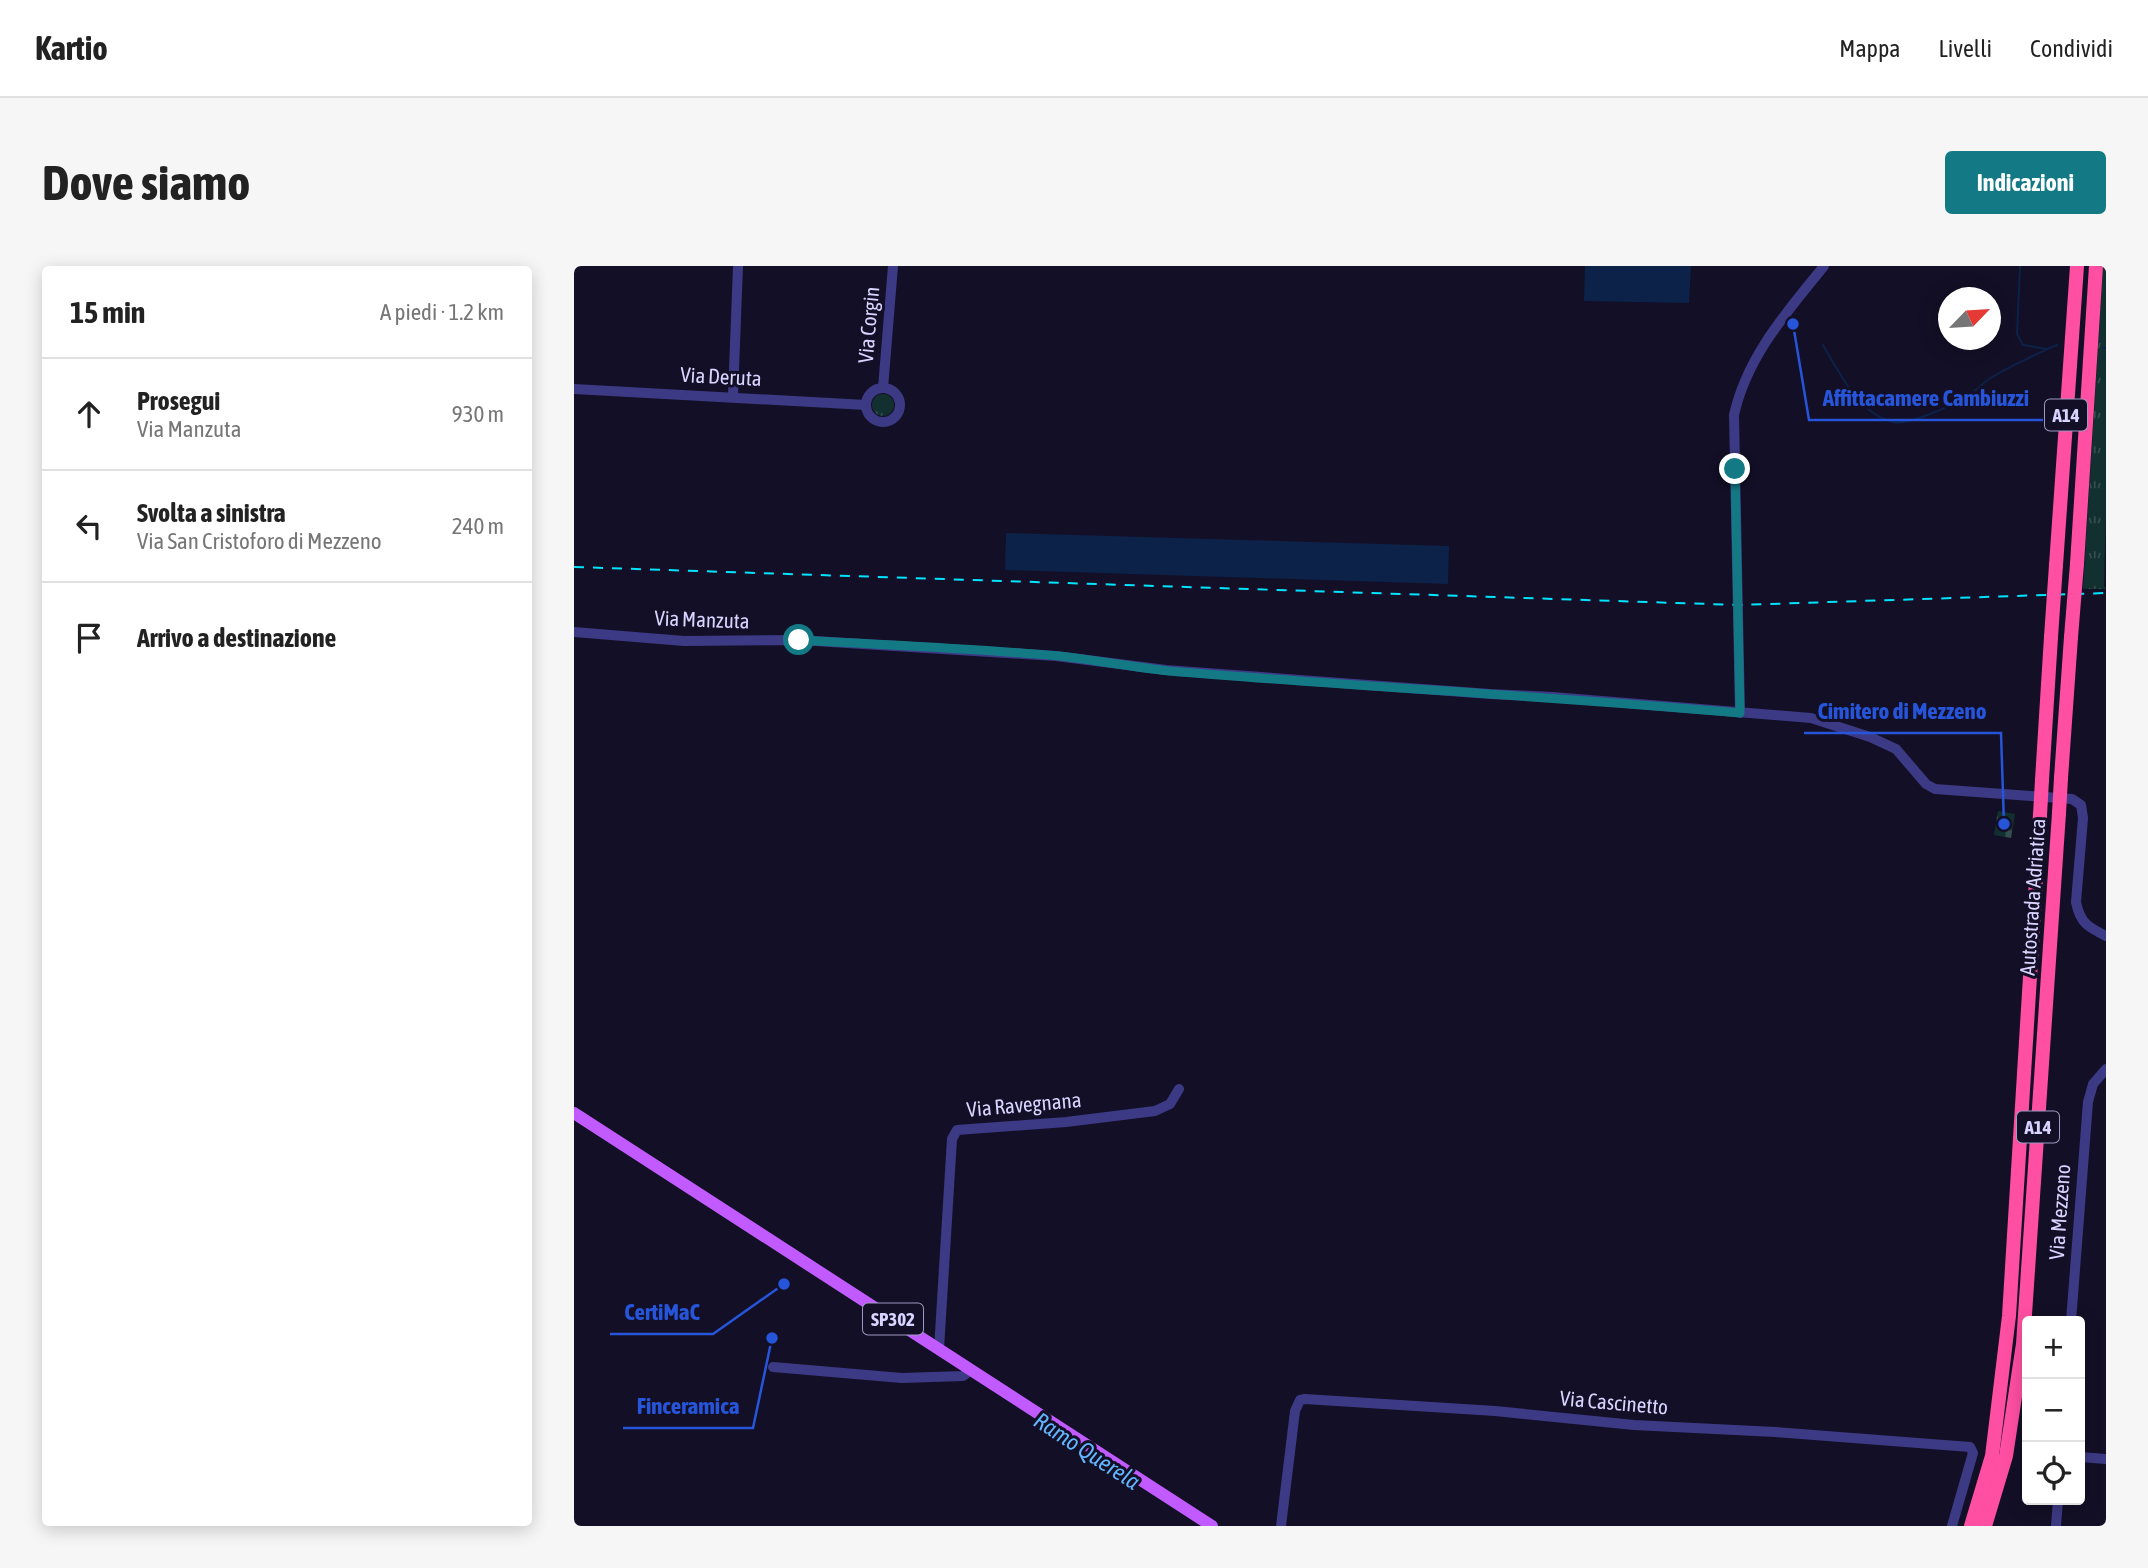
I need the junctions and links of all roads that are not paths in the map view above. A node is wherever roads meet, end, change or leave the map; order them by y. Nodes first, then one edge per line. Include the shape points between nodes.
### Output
1 (738, 266) edge
2 (893, 266) edge
3 (1824, 266) edge
4 (2077, 266) edge
5 (2096, 266) edge
6 (883, 388) junction
7 (574, 389) edge
8 (733, 396) junction
9 (866, 405) junction
10 (574, 632) edge
11 (1740, 713) junction
12 (2106, 936) edge
13 (2106, 1069) edge
14 (1179, 1089) dead end
15 (574, 1113) edge
16 (2071, 1316) edge
17 (939, 1349) junction
18 (772, 1367) dead end
19 (971, 1370) junction
20 (2002, 1439) junction
21 (1999, 1456) junction
22 (2085, 1457) edge
23 (2106, 1459) edge
24 (2058, 1505) edge
25 (1212, 1526) edge
26 (1281, 1526) edge
27 (1952, 1526) edge
28 (1971, 1526) edge
29 (1985, 1526) edge
30 (2056, 1526) edge

1 - 8 street
2 - 6 street, Via Corgin
3 - 11 street via 1772,330 1739,393 1734,415
4 - 20 highway, Autostrada Adriatica / A14, bridge
5 - 20 highway, Autostrada Adriatica / A14, bridge via 2022,1344
6 - 9 street via 873,391
6 - 9 street via 894,392 900,401 896,417 876,421
7 - 8 street, Via Deruta
8 - 9 street, Via Deruta
10 - 11 street, Via Manzuta via 684,641 799,640 1056,656 1166,670
11 - 12 street, Via Manzuta via 1811,718 1870,737 1896,749 1934,789 2072,799 2081,805 2083,818 2078,913 2085,924
13 - 16 street, Via Mezzeno via 2093,1084 2088,1102
14 - 17 street, Via Ravegnana via 1170,1104 1155,1111 957,1130 952,1139
15 - 17 main road, SP302
17 - 19 main road, SP302
18 - 19 street via 902,1378 963,1376
19 - 25 main road, SP302
20 - 21 highway, Autostrada Adriatica / A14
21 - 28 highway, Autostrada Adriatica / A14
21 - 29 highway, Autostrada Adriatica / A14
22 - 23 street
24 - 30 street
26 - 27 street, Via Cascinetto via 1294,1410 1305,1399 1970,1447 1973,1453

